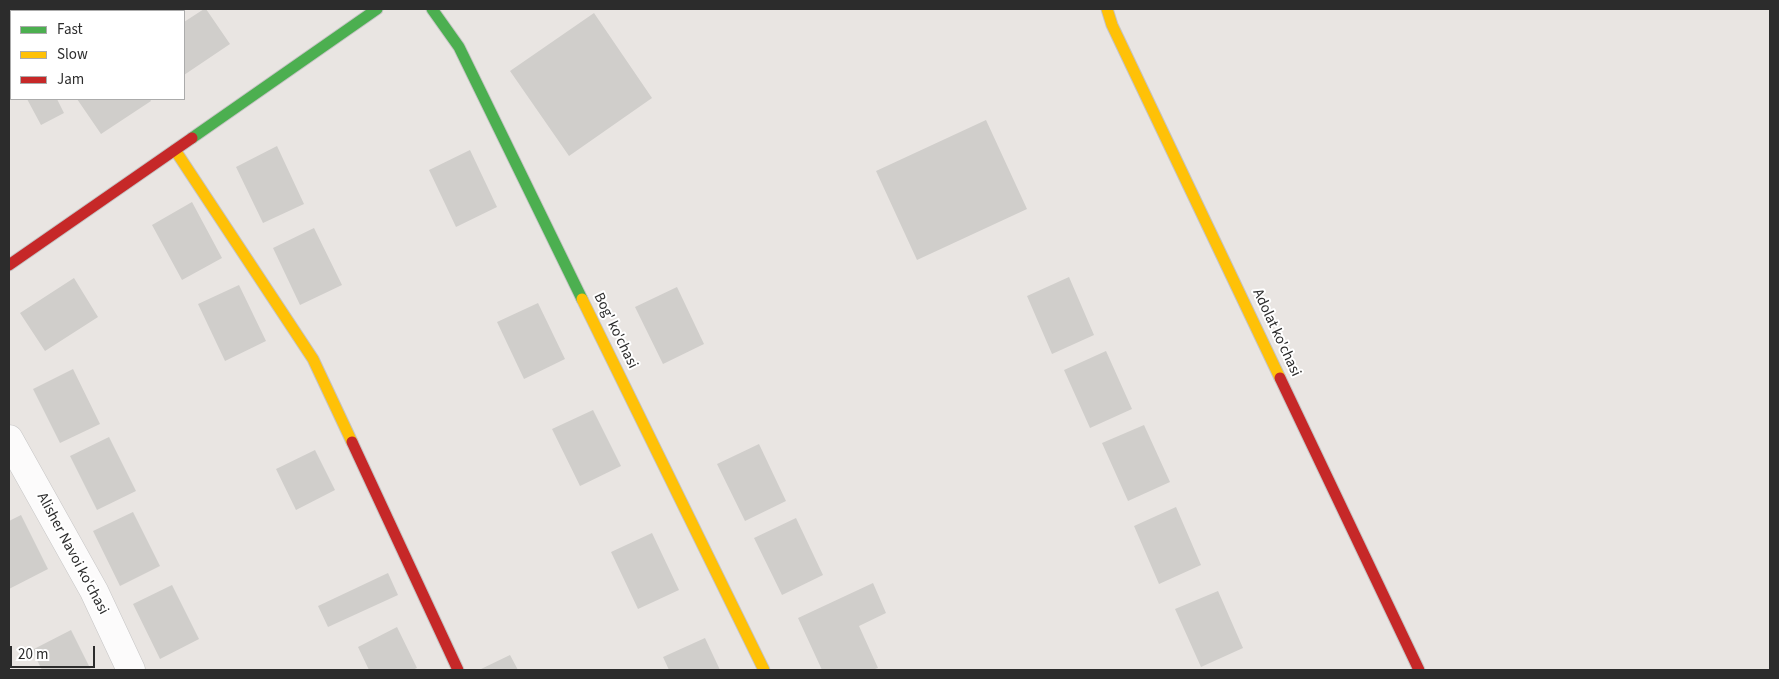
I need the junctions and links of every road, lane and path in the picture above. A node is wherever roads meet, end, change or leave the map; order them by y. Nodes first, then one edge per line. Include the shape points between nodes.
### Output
1 (377, 9) edge
2 (432, 9) edge
3 (1107, 9) edge
4 (174, 150) junction
5 (9, 265) edge
6 (9, 439) edge
7 (131, 670) edge
8 (458, 670) edge
9 (764, 670) edge
10 (1419, 670) edge

1 - 4 street
2 - 9 street, Bog' ko'chasi via 459,47
3 - 10 street, Adolat ko'chasi
4 - 5 street
4 - 8 street via 313,359
6 - 7 street, Alisher Navoi ko'chasi via 94,590

